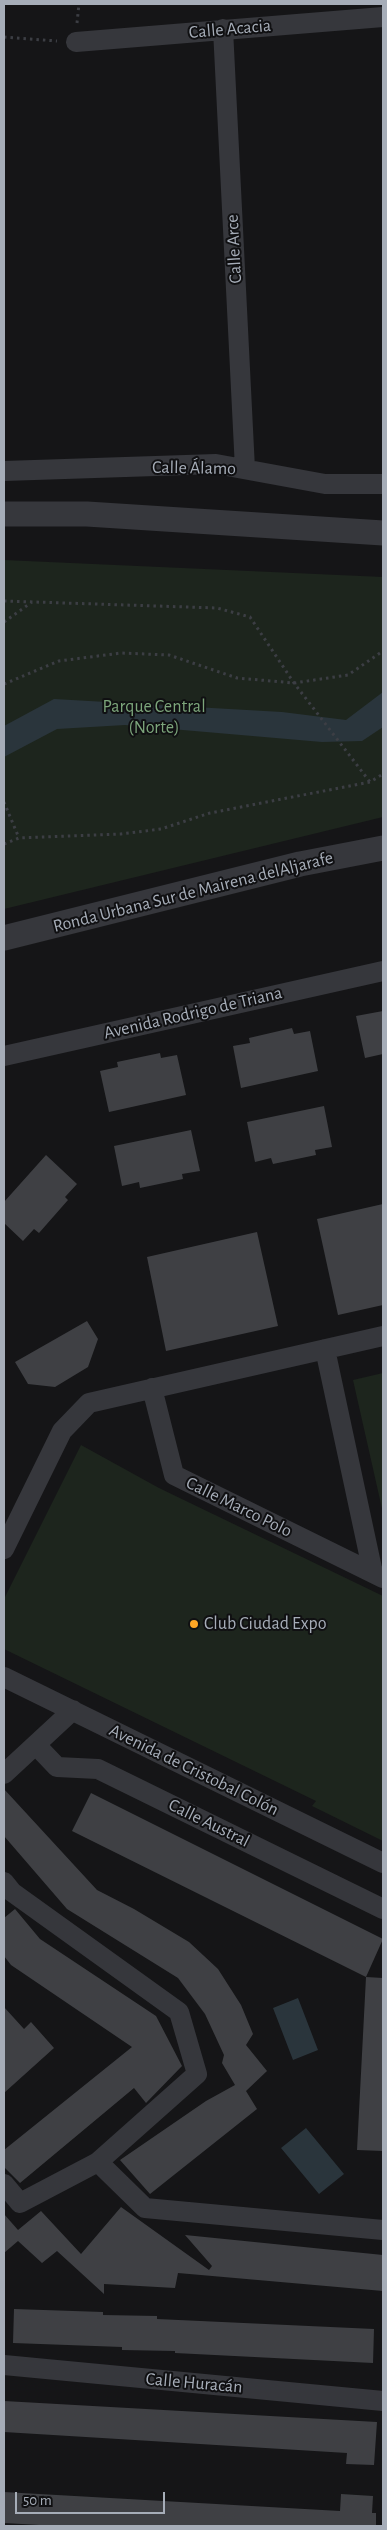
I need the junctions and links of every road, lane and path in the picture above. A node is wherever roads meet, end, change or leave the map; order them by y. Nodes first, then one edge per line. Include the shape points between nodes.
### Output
1 (383, 17) edge
2 (223, 29) junction
3 (4, 37) edge
4 (76, 42) joint
5 (245, 469) junction
6 (4, 471) edge
7 (383, 484) edge
8 (4, 514) edge
9 (383, 533) edge
10 (4, 601) edge
11 (32, 602) junction
12 (4, 622) edge
13 (383, 651) edge
14 (294, 683) junction
15 (4, 684) edge
16 (383, 774) edge
17 (370, 782) junction
18 (4, 802) edge
19 (19, 838) junction
20 (4, 844) edge
21 (383, 848) edge
22 (4, 938) edge
23 (383, 971) edge
24 (4, 1056) edge
25 (383, 1336) edge
26 (325, 1349) junction
27 (152, 1388) junction
28 (4, 1549) edge
29 (378, 1576) edge
30 (4, 1677) edge
31 (73, 1710) junction
32 (36, 1745) junction
33 (4, 1774) edge
34 (383, 1863) edge
35 (6, 1891) edge
36 (383, 1909) edge
37 (98, 2162) junction
38 (4, 2184) edge
39 (383, 2230) edge
40 (4, 2365) edge
41 (383, 2401) edge

1 - 2 street, Calle Acacia
2 - 4 street, Calle Acacia
2 - 5 street, Calle Arce
3 - 4 path
5 - 6 street, Calle Álamo via 216,464
5 - 7 street, Calle Álamo via 325,484
8 - 9 street via 87,514
10 - 11 path
11 - 12 path
11 - 14 path via 217,608 250,617
13 - 14 path via 348,675
14 - 15 path via 237,678 169,655 121,653 59,661
14 - 17 path
16 - 17 path
17 - 19 path via 210,813 162,829
18 - 19 path
19 - 20 path
21 - 22 street, Ronda Urbana Sur de Mairena delAljarafe via 300,864
23 - 24 street, Avenida Rodrigo de Triana
25 - 26 street
26 - 27 street
26 - 29 street
27 - 28 street via 89,1403 62,1431
27 - 29 street, Calle Marco Polo via 174,1475
30 - 31 street, Avenida de Cristobal Colón
31 - 32 street
31 - 34 street, Avenida de Cristobal Colón
32 - 33 street
32 - 36 street, Calle Austral via 57,1767 98,1769
35 - 37 street via 179,2012 197,2074
37 - 38 street via 20,2203
37 - 39 street via 145,2208
40 - 41 street, Calle Huracán

